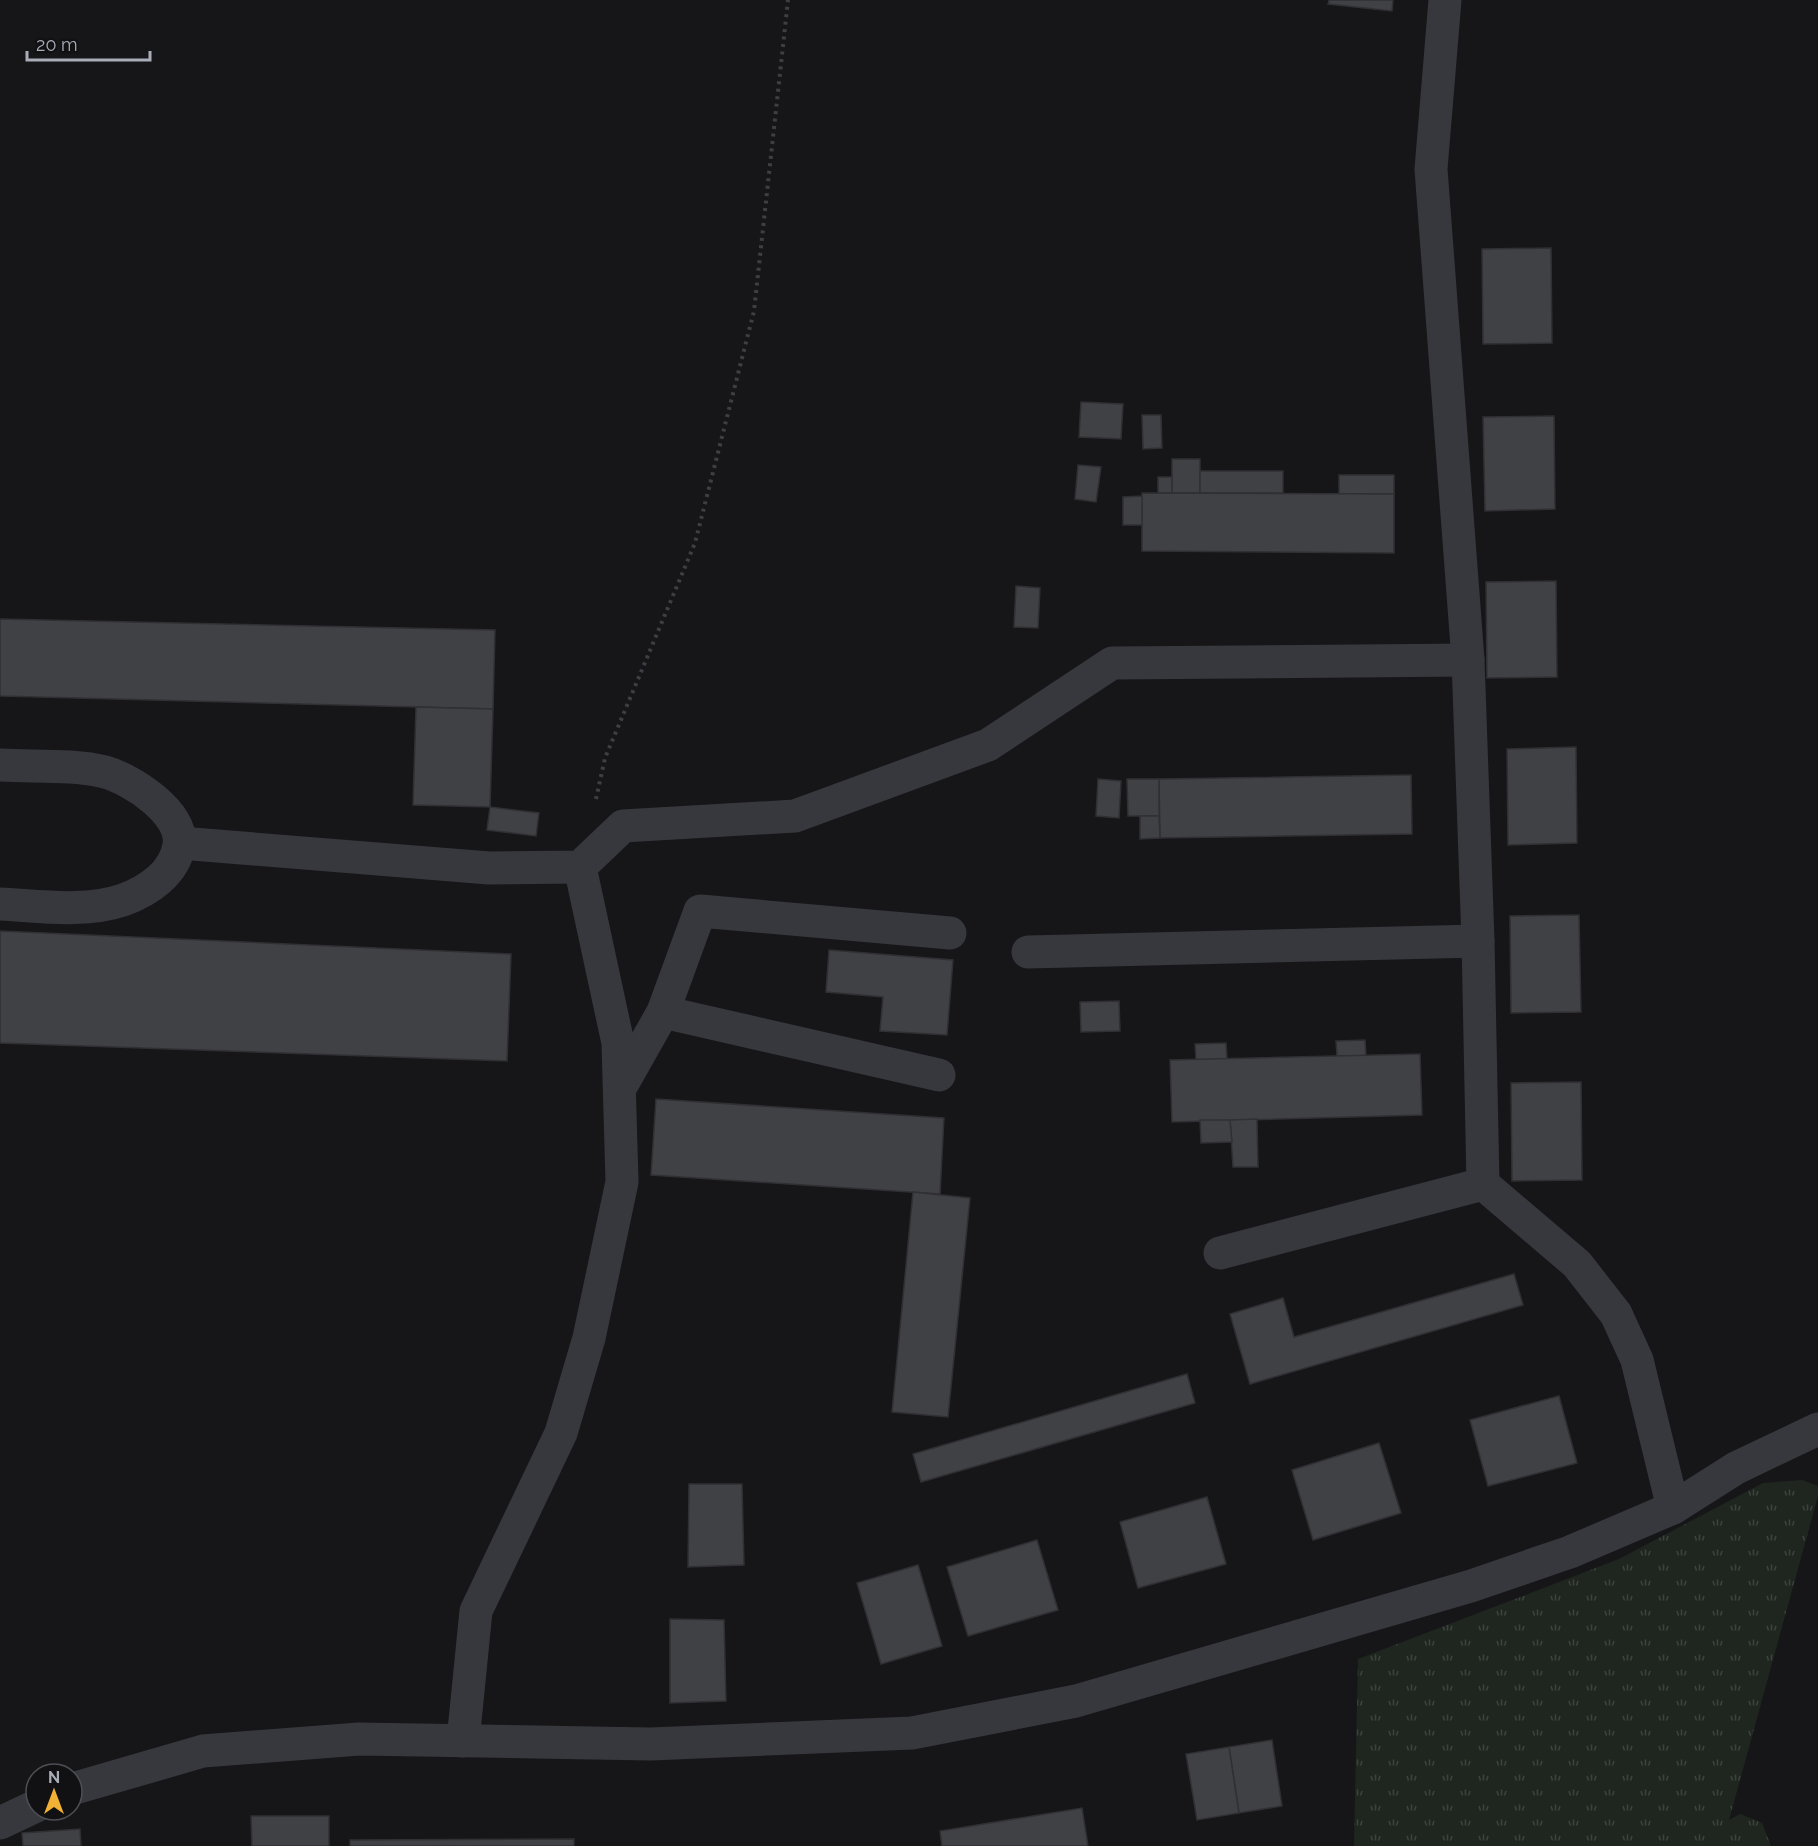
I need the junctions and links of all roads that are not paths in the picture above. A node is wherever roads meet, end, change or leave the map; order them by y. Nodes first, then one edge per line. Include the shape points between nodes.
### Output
1 (1445, 0) edge
2 (1468, 660) junction
3 (0, 765) edge
4 (180, 843) junction
5 (580, 867) junction
6 (0, 904) edge
7 (950, 933) dead end
8 (1478, 941) junction
9 (1028, 952) dead end
10 (663, 1012) junction
11 (939, 1076) dead end
12 (620, 1090) junction
13 (1483, 1184) junction
14 (1220, 1253) dead end
15 (1818, 1428) edge
16 (1673, 1508) junction
17 (463, 1741) junction
18 (84, 1786) edge
19 (24, 1812) edge
20 (0, 1823) edge

1 - 2 street via 1431,169
2 - 5 street via 1112,663 988,745 795,816 623,826
2 - 8 street
3 - 4 street via 105,772 130,782 163,808
4 - 5 street via 489,868
4 - 6 street via 169,870 147,889 123,900 95,907
5 - 12 street via 618,1043
7 - 10 street via 700,911
8 - 9 street
8 - 13 street
10 - 11 street
10 - 12 street
12 - 17 street via 622,1182 589,1338 561,1433 476,1611
13 - 14 street
13 - 16 street via 1577,1264 1616,1314 1638,1360
15 - 16 street via 1736,1468
16 - 17 street via 1570,1552 1471,1586 1076,1701 959,1724 912,1733 651,1744
17 - 18 street via 359,1739 203,1751
19 - 20 street

